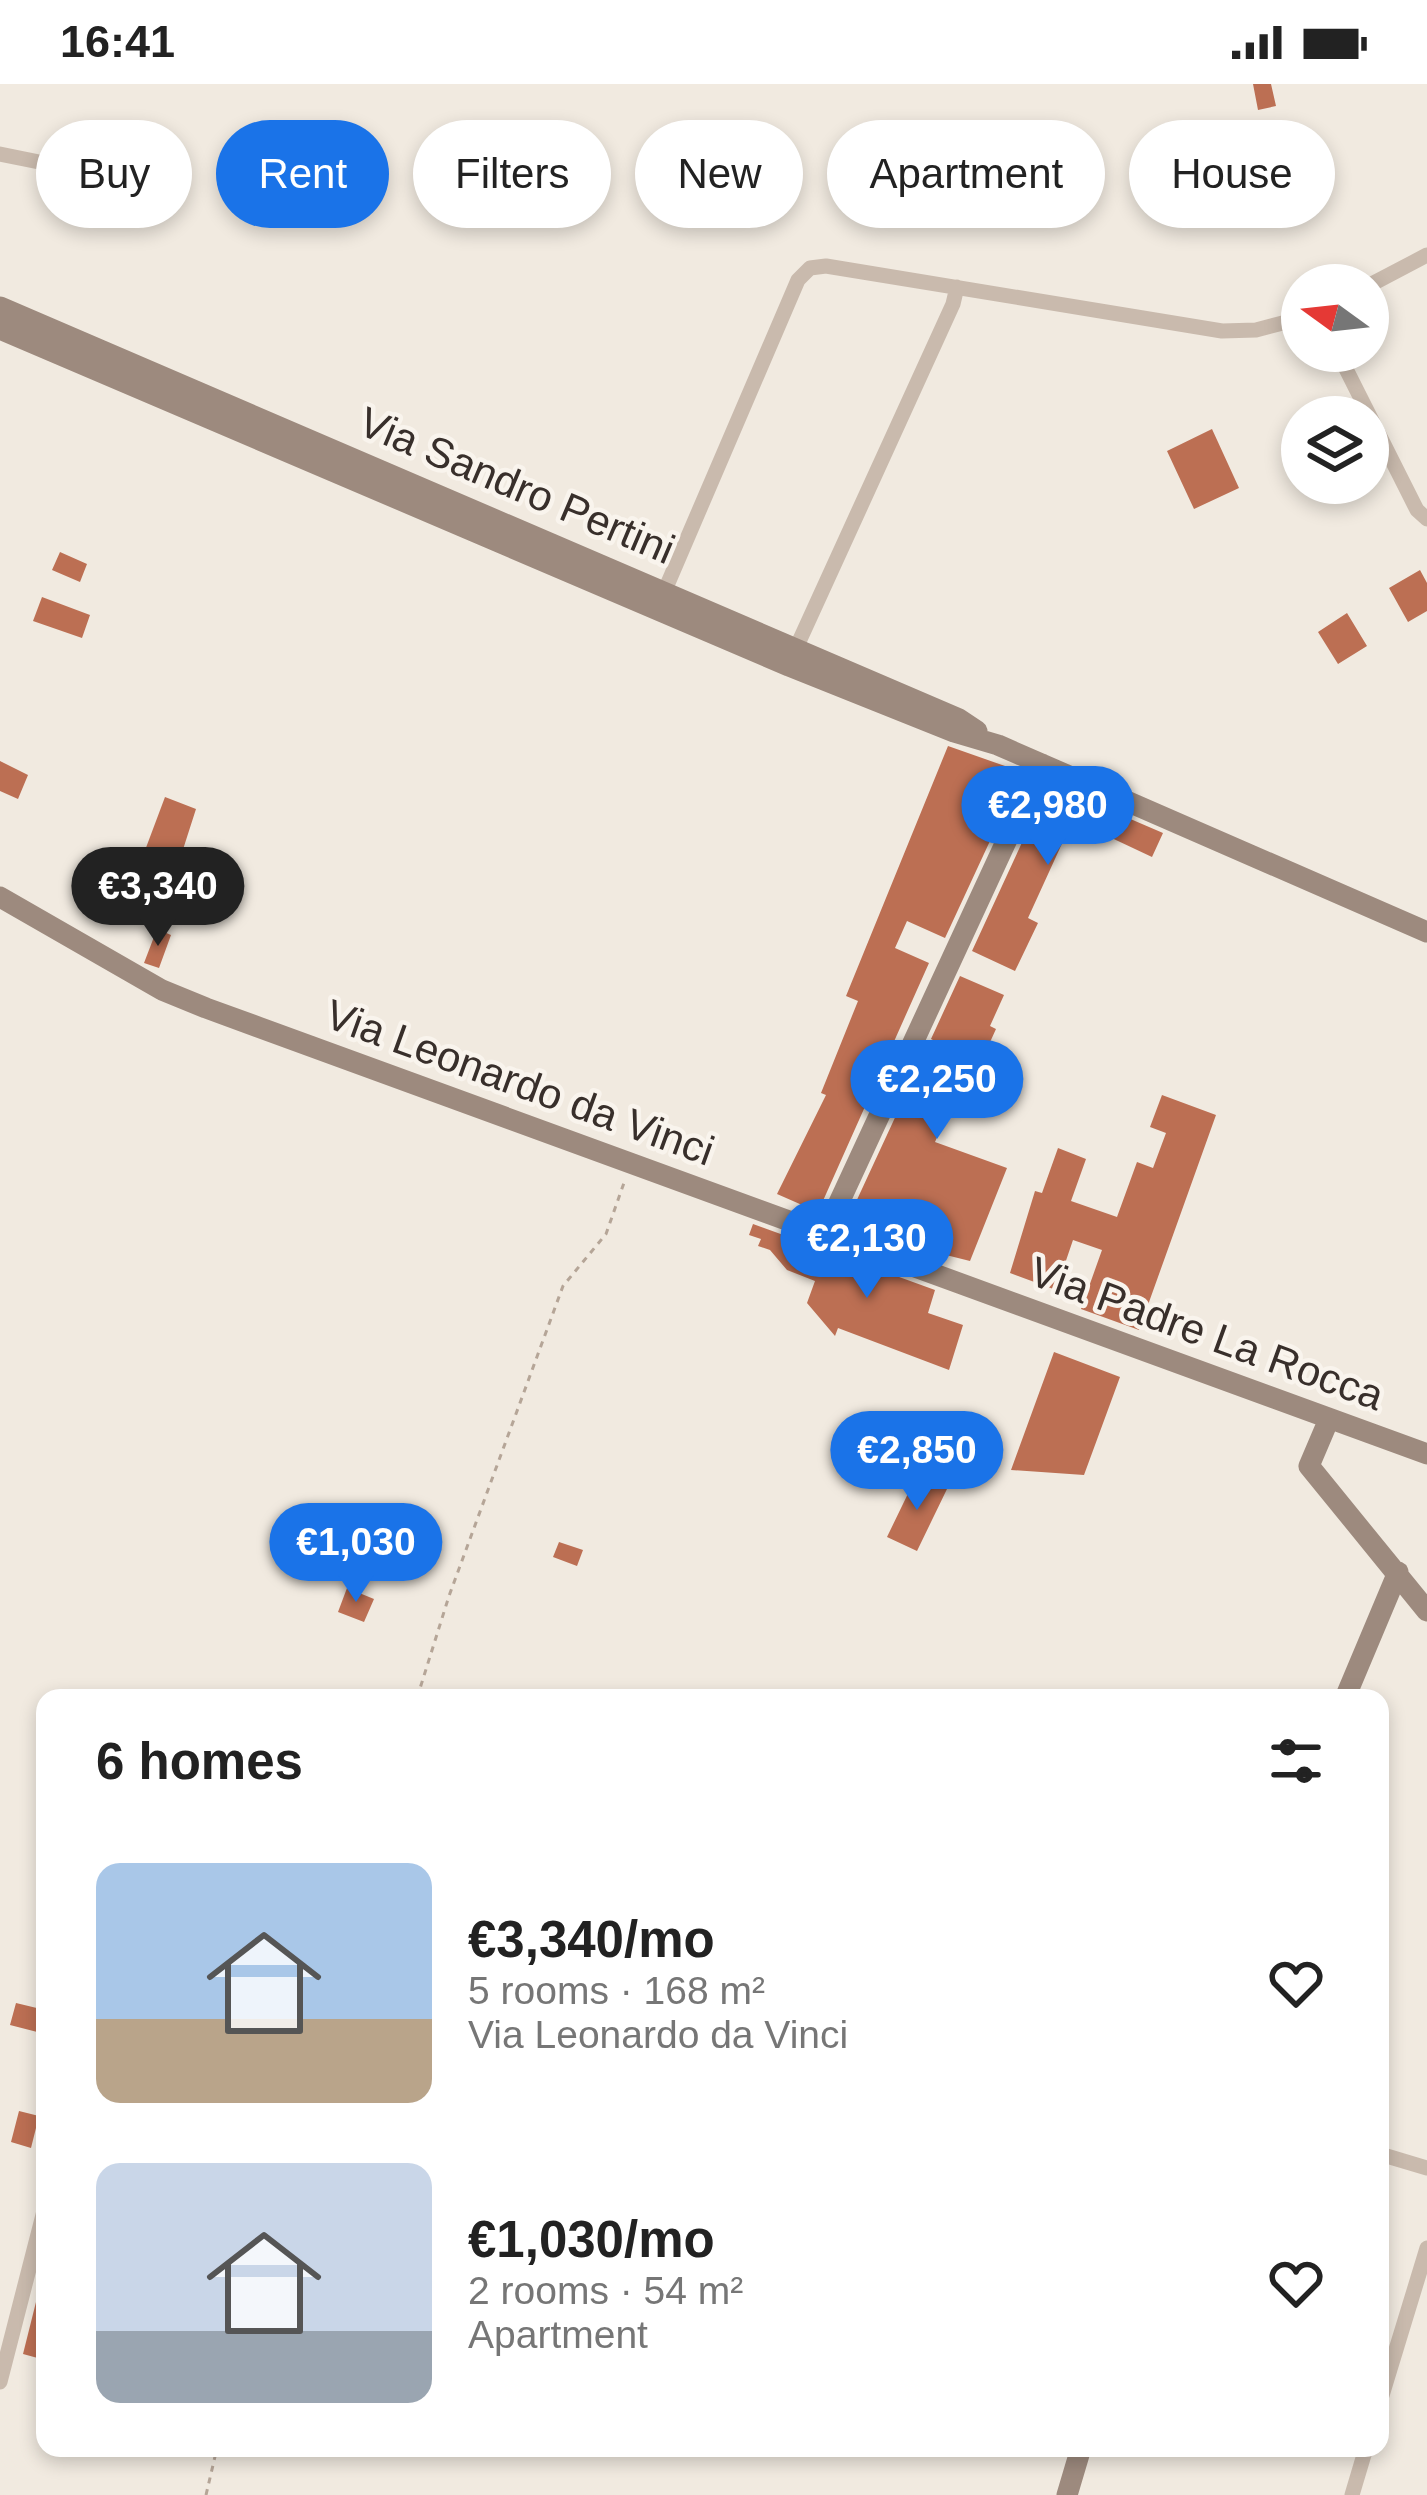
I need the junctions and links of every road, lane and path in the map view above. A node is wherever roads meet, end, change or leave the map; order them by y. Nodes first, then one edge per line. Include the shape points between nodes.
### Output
1 (0, 154) edge
2 (36, 161) edge
3 (1427, 255) edge
4 (1389, 275) edge
5 (957, 287) junction
6 (0, 307) edge
7 (1281, 324) edge
8 (12, 327) edge
9 (1348, 372) edge
10 (1427, 519) edge
11 (661, 599) junction
12 (792, 657) junction
13 (1042, 764) junction
14 (0, 897) edge
15 (1427, 932) edge
16 (631, 1164) junction
17 (824, 1235) junction
18 (1329, 1419) junction
19 (1427, 1454) edge
20 (1397, 1571) junction
21 (1427, 1611) edge
22 (420, 1689) edge
23 (1349, 1689) edge
24 (1389, 2157) edge
25 (1427, 2168) edge
26 (36, 2242) edge
27 (1427, 2248) edge
28 (1389, 2373) edge
29 (0, 2382) edge
30 (215, 2457) edge
31 (1079, 2457) edge
32 (1363, 2457) edge
33 (206, 2495) edge
34 (1067, 2495) edge
35 (1352, 2495) edge

1 - 2 street
3 - 4 street
5 - 7 street via 1222,331
5 - 11 street via 826,266 798,280
5 - 12 street
6 - 8 street, Via Sandro Pertini
8 - 11 street, Via Sandro Pertini
9 - 10 street
11 - 12 street, Via Sandro Pertini
12 - 13 street, Via Sandro Pertini via 959,719
13 - 15 street, Via Sandro Pertini
13 - 17 street
14 - 16 street, Via Leonardo da Vinci via 162,990
16 - 17 street, Via Leonardo da Vinci
16 - 22 path via 606,1234 562,1286
17 - 18 street, Via Padre La Rocca
18 - 19 street, Via Padre La Rocca
18 - 20 street via 1310,1466
20 - 21 street
20 - 23 street
24 - 25 street
26 - 29 street
27 - 28 street
30 - 33 path
31 - 34 street
32 - 35 street

